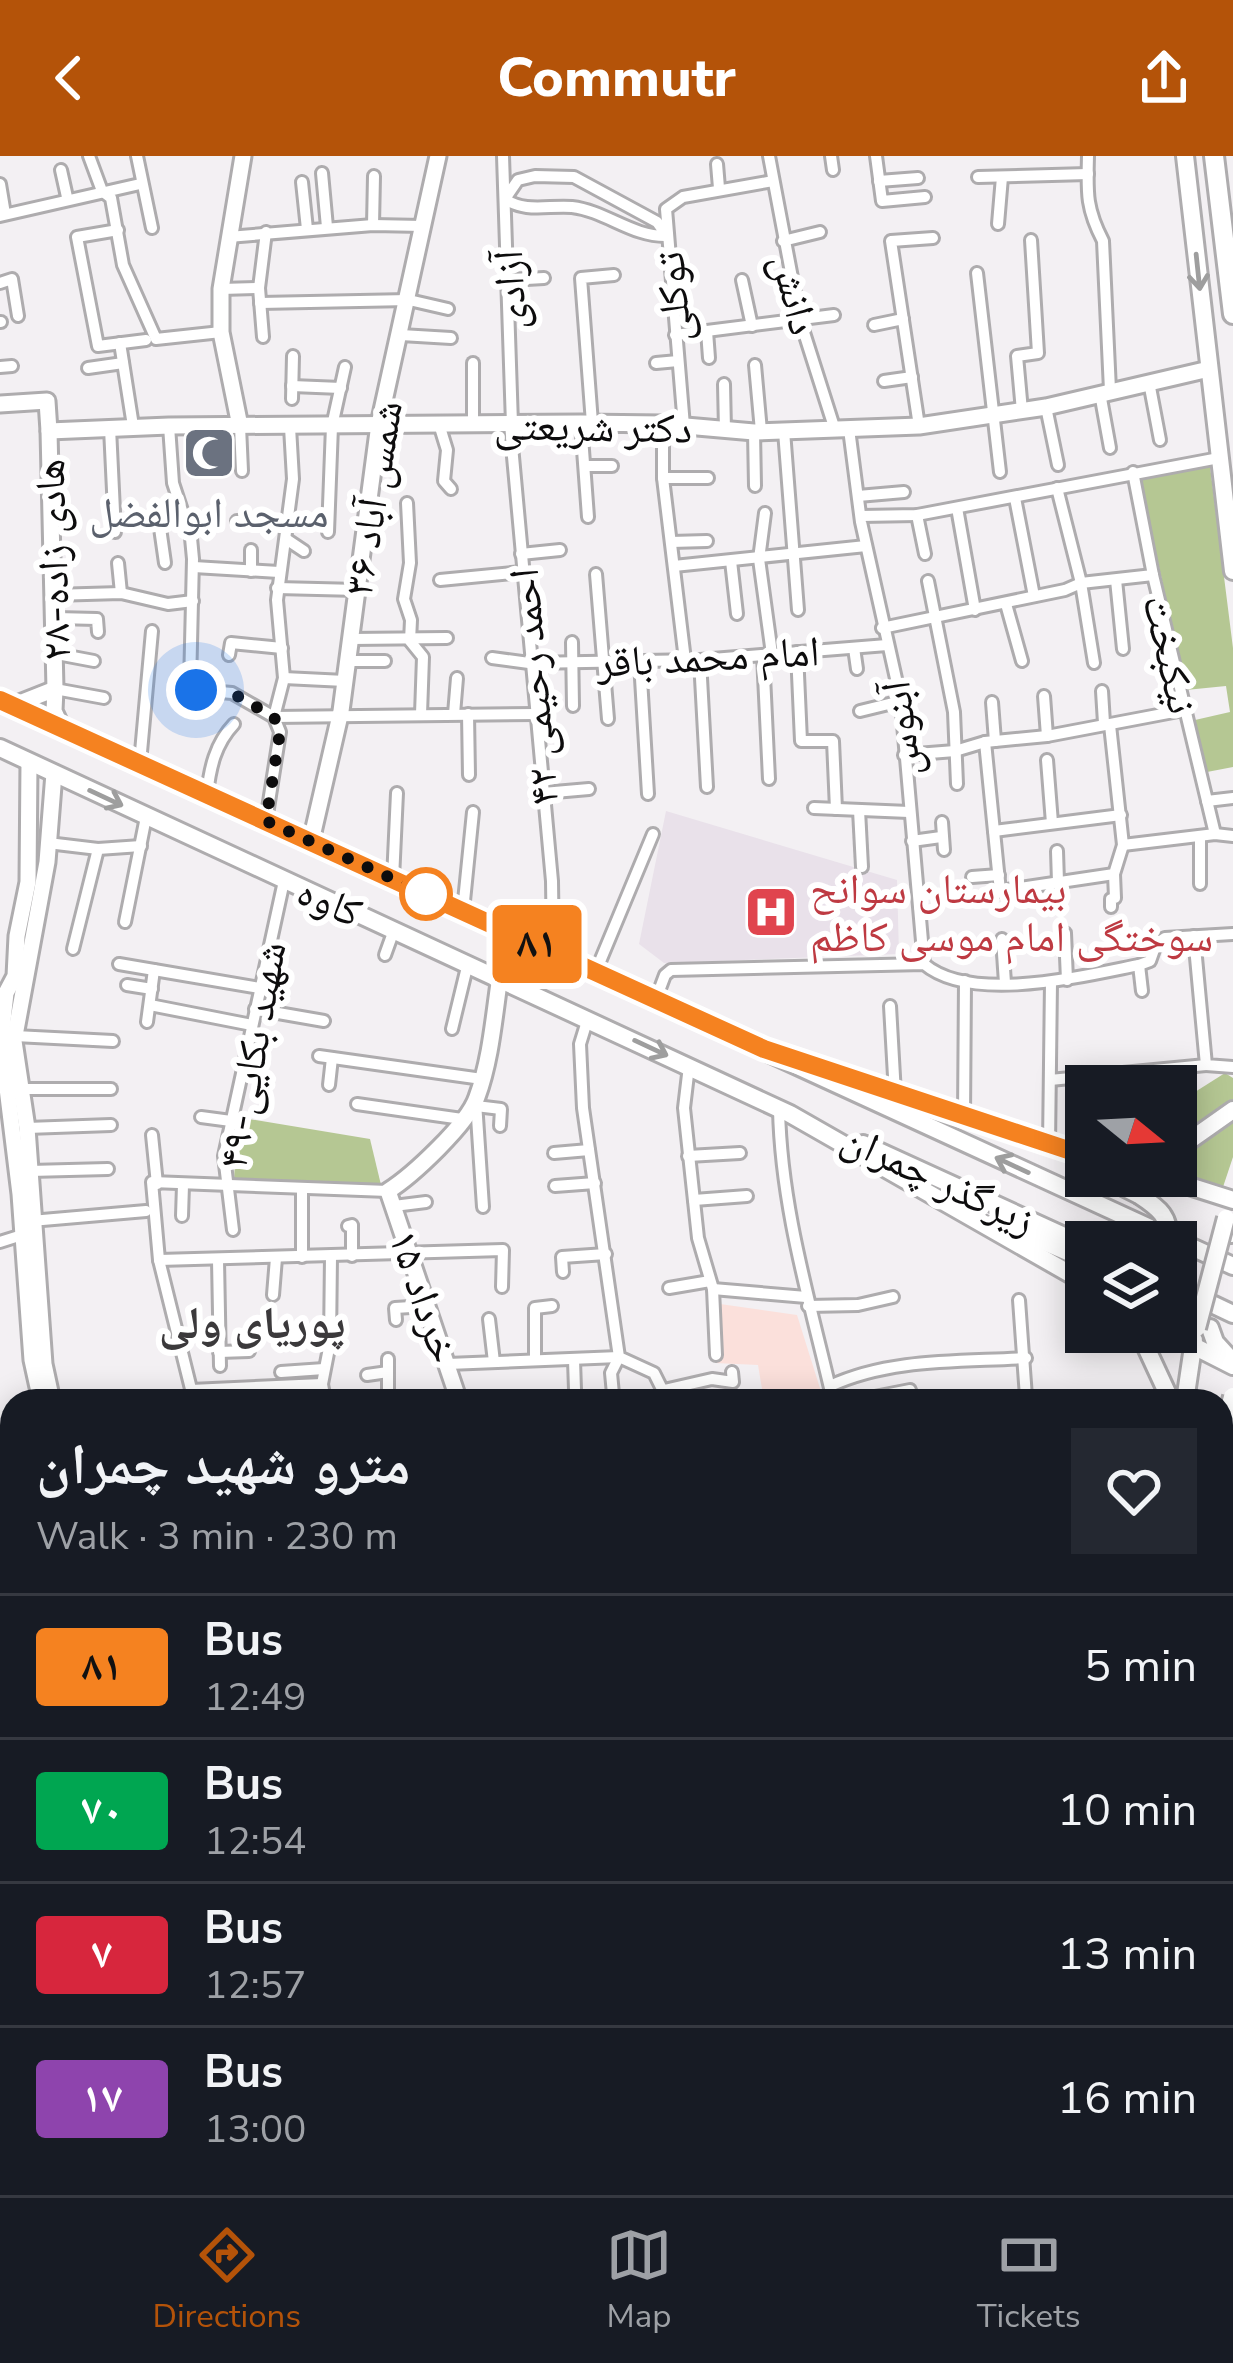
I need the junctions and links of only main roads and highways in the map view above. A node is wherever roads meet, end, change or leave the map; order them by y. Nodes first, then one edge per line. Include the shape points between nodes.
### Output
1 (1185, 156) edge
2 (1214, 156) edge
3 (1233, 314) edge
4 (1233, 571) edge
5 (6, 703) edge
6 (0, 748) edge
7 (764, 1049) junction
8 (1233, 1110) edge
9 (785, 1112) junction
10 (1013, 1134) junction
11 (1197, 1135) edge
12 (1065, 1150) edge
13 (1065, 1159) edge
14 (1197, 1188) edge
15 (929, 1192) junction
16 (1142, 1197) edge
17 (1233, 1199) edge
18 (1167, 1221) edge
19 (1230, 1228) edge
20 (1065, 1236) edge
21 (1065, 1251) edge
22 (1224, 1264) edge
23 (1065, 1270) edge
24 (1197, 1298) edge
25 (1233, 1314) edge
26 (1204, 1328) junction
27 (1197, 1340) edge
28 (1197, 1350) edge
29 (1149, 1353) edge
30 (1191, 1353) edge
31 (1233, 1364) edge
32 (1165, 1389) edge
33 (1187, 1389) edge

1 -> 4 main road
2 - 3 highway
5 - 7 main road, کاوه
6 -> 9 main road, کاوه
7 - 10 main road
22 -> 7 main road, زیرگذر چمران
8 - 11 main road
9 - 15 main road
9 - 20 main road, زیرگذر چمران
10 - 12 main road
10 - 13 main road
14 - 17 main road
15 - 21 main road
15 - 23 main road
16 - 18 main road, bridge
17 - 19 main road
19 - 22 main road, bridge
22 - 26 main road, bridge via 1206,1292
24 - 25 main road
26 - 27 main road
26 - 31 main road
28 - 31 main road
29 - 32 main road
30 - 33 main road

